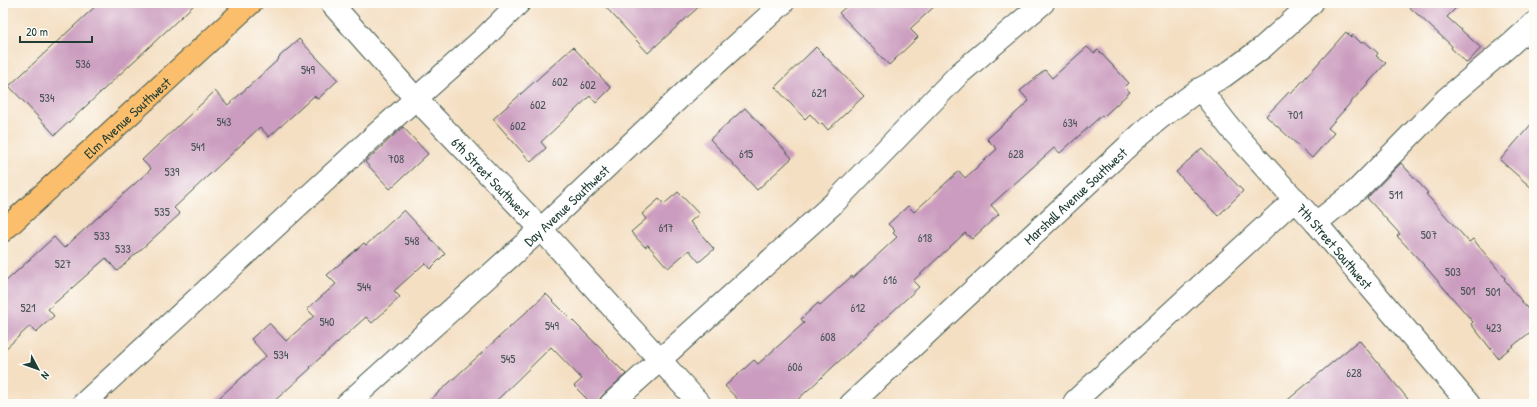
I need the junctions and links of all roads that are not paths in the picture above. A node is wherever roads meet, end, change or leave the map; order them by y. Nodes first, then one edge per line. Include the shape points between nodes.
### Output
1 (251, 3) edge
2 (331, 3) edge
3 (519, 3) edge
4 (783, 3) edge
5 (1043, 3) edge
6 (1312, 3) edge
7 (1534, 23) edge
8 (1200, 89) junction
9 (416, 98) junction
10 (1295, 200) junction
11 (1316, 223) junction
12 (541, 229) junction
13 (3, 231) edge
14 (660, 359) junction
15 (84, 404) edge
16 (347, 404) edge
17 (611, 404) edge
18 (700, 404) edge
19 (851, 404) edge
20 (1075, 404) edge
21 (1469, 404) edge

1 - 13 main road, Elm Avenue Southwest
2 - 9 street, 6th Street Southwest
3 - 9 street
4 - 12 street, Day Avenue Southwest
5 - 14 street via 959,74 835,202
6 - 8 street, Marshall Avenue Southwest via 1262,48 1224,76
7 - 11 street via 1446,99 1356,190
8 - 10 street, 7th Street Southwest via 1231,129
8 - 19 street, Marshall Avenue Southwest via 1142,133
9 - 12 street, 6th Street Southwest
9 - 15 street
10 - 11 street, 7th Street Southwest
10 - 20 street via 1075,401
11 - 21 street, 7th Street Southwest
12 - 14 street, 6th Street Southwest
12 - 16 street, Day Avenue Southwest
14 - 17 street
14 - 18 street, 6th Street Southwest

